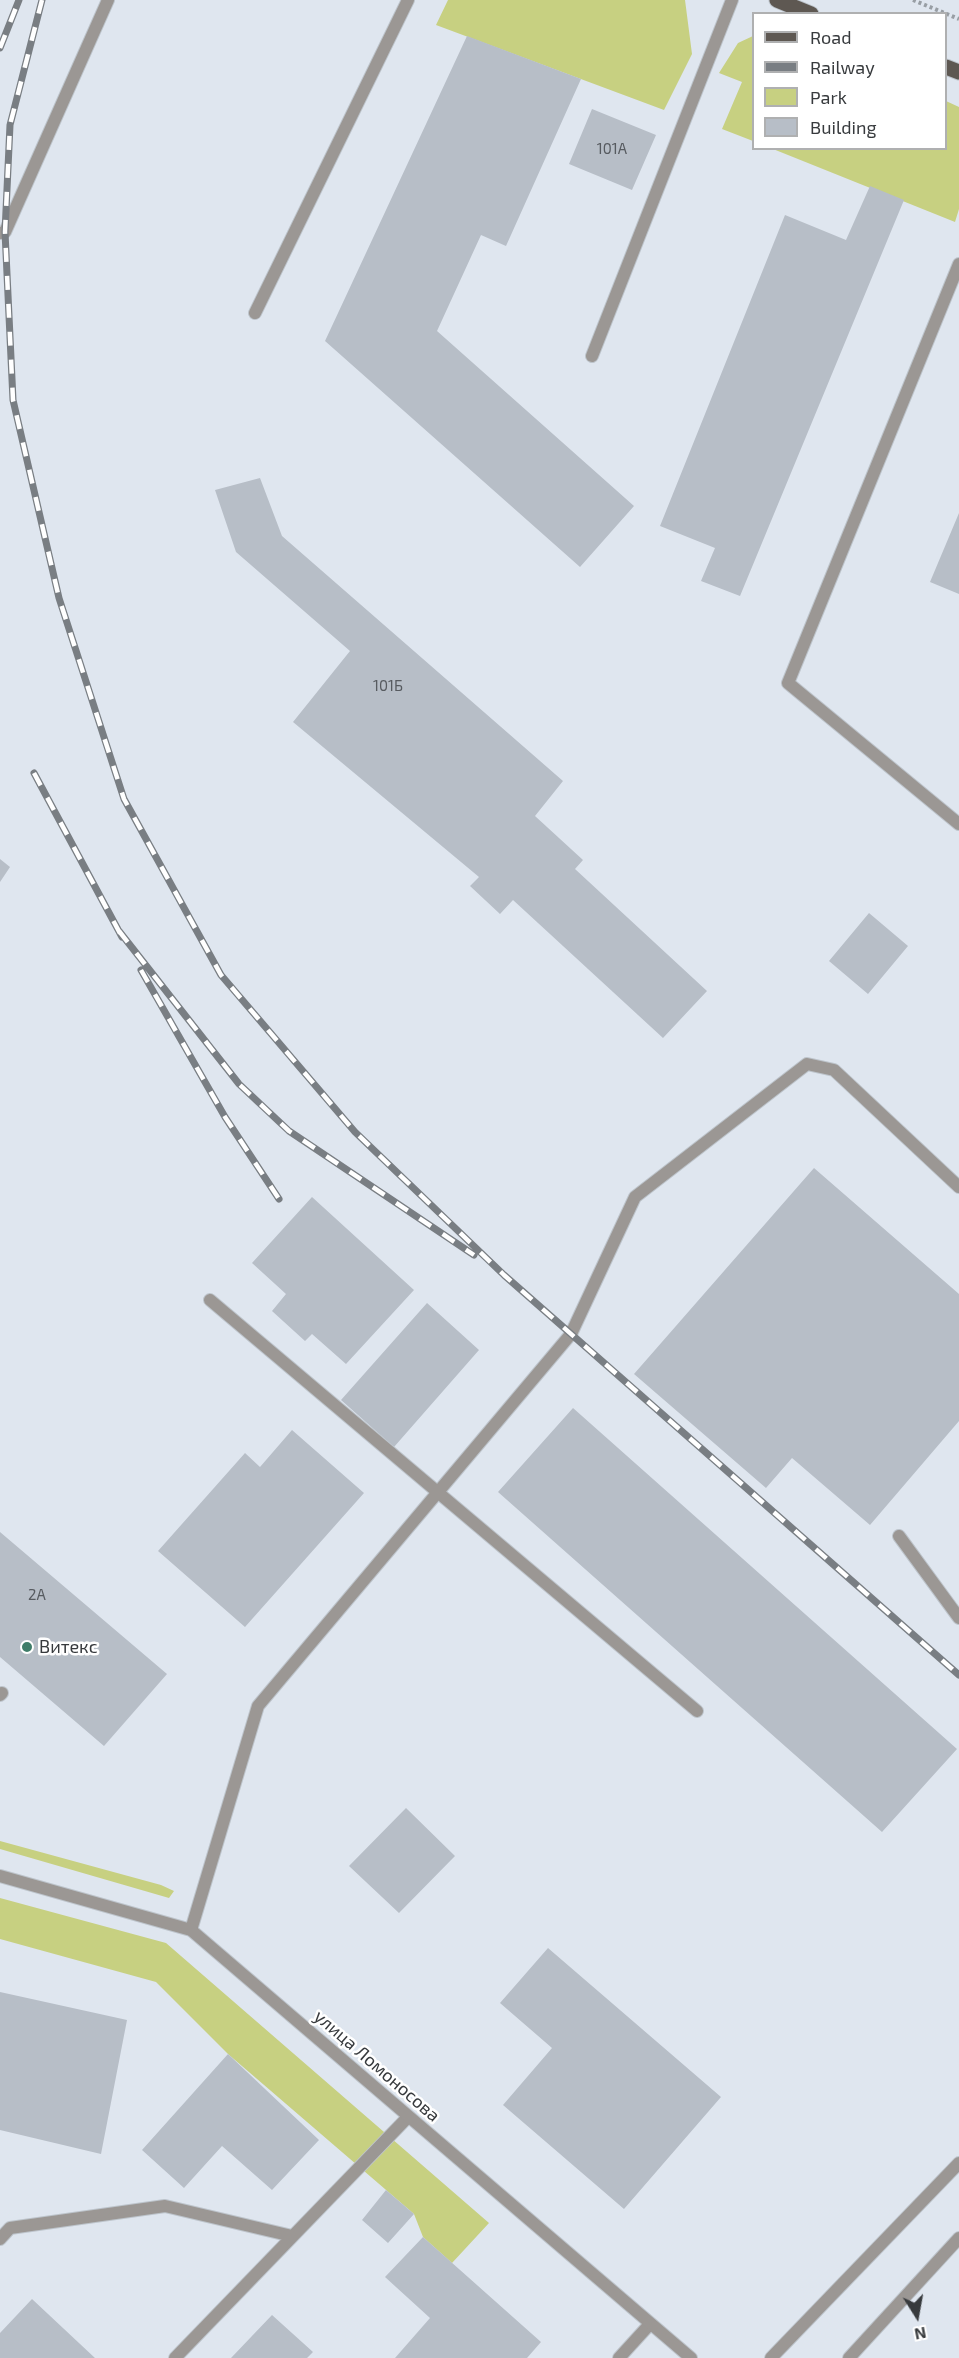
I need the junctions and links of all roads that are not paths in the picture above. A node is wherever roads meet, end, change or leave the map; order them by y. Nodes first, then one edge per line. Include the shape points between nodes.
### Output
1 (108, 0) edge
2 (408, 0) edge
3 (732, 0) edge
4 (777, 0) edge
5 (806, 12) edge
6 (0, 233) edge
7 (959, 264) edge
8 (255, 313) dead end
9 (592, 356) dead end
10 (959, 824) edge
11 (959, 1187) edge
12 (210, 1300) dead end
13 (437, 1494) junction
14 (898, 1536) dead end
15 (959, 1618) edge
16 (697, 1712) dead end
17 (0, 1876) edge
18 (191, 1930) junction
19 (408, 2116) junction
20 (959, 2163) edge
21 (292, 2236) junction
22 (959, 2238) edge
23 (0, 2239) edge
24 (650, 2324) junction
25 (175, 2358) edge
26 (619, 2358) edge
27 (691, 2358) edge
28 (771, 2358) edge
29 (849, 2358) edge

1 - 6 street via 5,232
2 - 8 street
3 - 9 street
4 - 5 main road
7 - 10 street via 788,683
11 - 13 street via 834,1070 807,1064 635,1197 571,1334
12 - 13 street
13 - 16 street
13 - 18 street via 258,1706
14 - 15 street
17 - 18 street, улица Ломоносова
18 - 19 street, улица Ломоносова
19 - 21 street
19 - 24 street, улица Ломоносова
20 - 28 street
21 - 23 street via 165,2206 10,2228
21 - 25 street
22 - 29 street
24 - 26 street
24 - 27 street, улица Ломоносова

